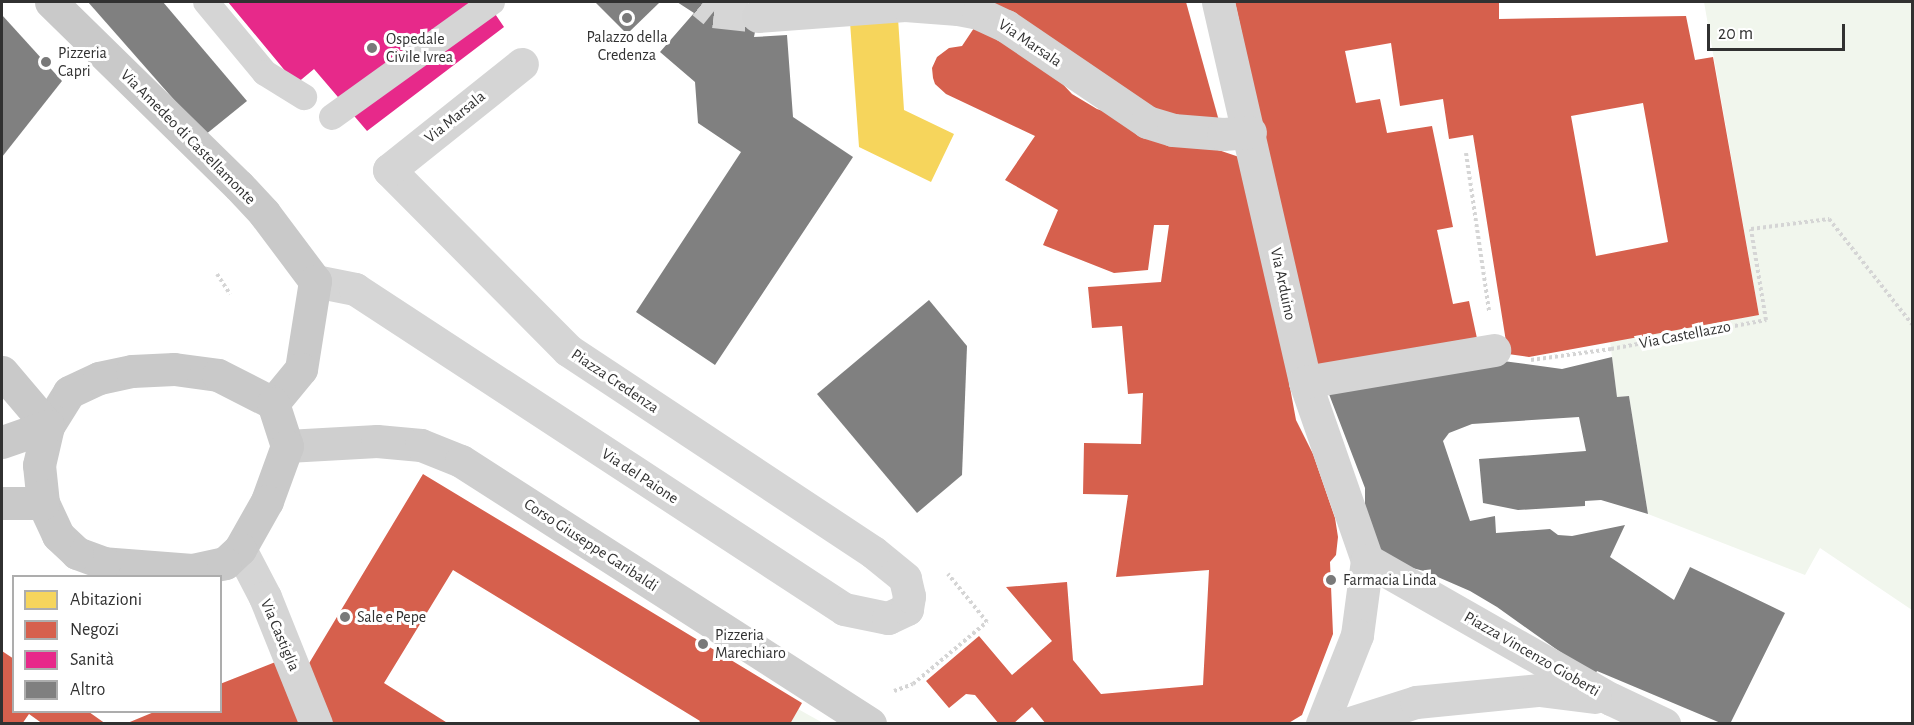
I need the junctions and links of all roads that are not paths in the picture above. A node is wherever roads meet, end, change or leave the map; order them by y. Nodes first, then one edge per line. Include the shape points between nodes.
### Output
1 (51, 2) edge
2 (206, 2) edge
3 (492, 2) edge
4 (1218, 2) edge
5 (758, 16) tunnel mouth
6 (522, 64) dead end
7 (304, 97) dead end
8 (332, 117) dead end
9 (1250, 132) junction
10 (388, 170) joint
11 (315, 280) junction
12 (1494, 350) road end
13 (2, 372) edge
14 (1305, 382) junction
15 (273, 403) junction
16 (48, 426) junction
17 (2, 442) edge
18 (287, 446) junction
19 (2, 503) edge
20 (43, 503) junction
21 (240, 549) junction
22 (873, 552) joint
23 (1367, 560) junction
24 (1611, 699) junction
25 (316, 723) edge
26 (870, 723) edge
27 (1322, 723) edge
28 (1347, 723) edge
29 (1664, 723) edge

1 - 11 main road, Via Amedeo di Castellamonte via 239,186
2 - 7 lane via 265,73
3 - 8 lane
4 - 9 street, Via Arduino
5 - 9 street, Via Marsala via 905,5 968,11 1006,26 1147,122 1193,132
6 - 10 street, Via Marsala
9 - 14 street, Via Arduino
10 - 22 street, Piazza Credenza via 568,350
11 - 15 main road via 301,369
11 - 22 street, Via del Paione via 355,289 844,609 888,618 907,609 905,578
12 - 14 street
13 - 16 main road
14 - 23 street, Via Arduino
15 - 16 main road via 218,375 174,369 132,371 99,378 69,392
15 - 18 main road
16 - 17 main road
16 - 20 main road via 39,465
18 - 21 main road via 267,501
18 - 26 main road, Corso Giuseppe Garibaldi via 377,441 421,445 461,461
19 - 20 main road
20 - 21 main road via 58,535 77,553 104,563 192,570 225,563
21 - 25 street, Via Castiglia via 265,597
23 - 24 street, Piazza Vincenzo Gioberti
23 - 27 street via 1357,635
24 - 28 street, Piazza Vincenzo Gioberti via 1539,690 1416,702
24 - 29 street

